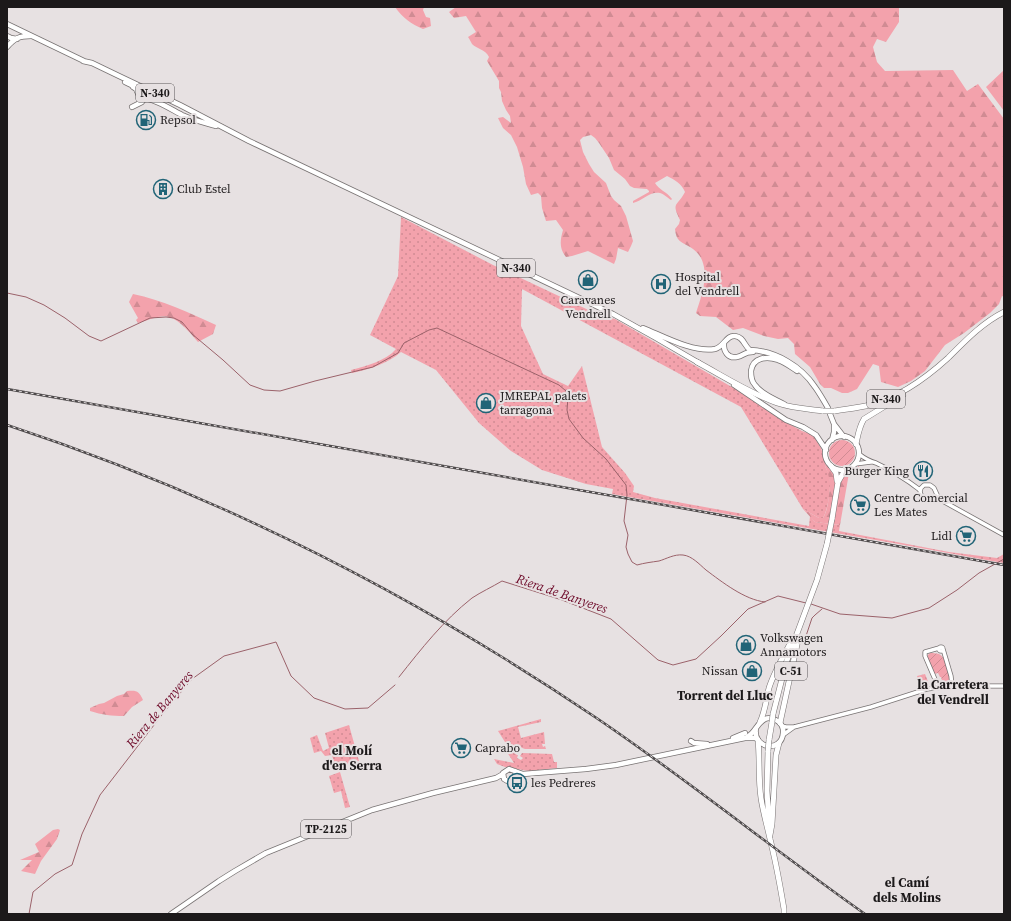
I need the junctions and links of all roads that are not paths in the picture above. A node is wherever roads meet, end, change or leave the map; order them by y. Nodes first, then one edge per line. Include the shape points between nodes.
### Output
1 (7, 24) edge
2 (7, 36) edge
3 (33, 36) junction
4 (17, 39) junction
5 (7, 47) edge
6 (83, 61) junction
7 (120, 76) junction
8 (123, 81) junction
9 (145, 92) junction
10 (142, 98) junction
11 (176, 103) junction
12 (216, 126) junction
13 (225, 129) junction
14 (1004, 312) edge
15 (632, 324) junction
16 (724, 343) junction
17 (745, 346) junction
18 (743, 354) junction
19 (697, 362) junction
20 (932, 372) junction
21 (803, 375) junction
22 (809, 380) junction
23 (787, 406) junction
24 (825, 410) junction
25 (832, 412) junction
26 (834, 424) junction
27 (844, 436) junction
28 (832, 440) junction
29 (856, 444) junction
30 (826, 450) junction
31 (859, 454) junction
32 (872, 462) junction
33 (855, 464) junction
34 (831, 466) junction
35 (897, 468) dead end
36 (845, 470) junction
37 (894, 473) junction
38 (838, 482) junction
39 (921, 488) junction
40 (934, 491) junction
41 (932, 497) junction
42 (939, 499) junction
43 (1004, 535) edge
44 (802, 619) junction
45 (937, 684) dead end
46 (952, 686) junction
47 (1004, 686) edge
48 (760, 722) junction
49 (781, 724) junction
50 (794, 727) junction
51 (756, 728) junction
52 (783, 735) junction
53 (745, 736) junction
54 (758, 739) junction
55 (691, 741) dead end
56 (779, 743) junction
57 (718, 744) junction
58 (515, 772) junction
59 (523, 774) junction
60 (503, 777) junction
61 (515, 779) junction
62 (770, 838) junction
63 (171, 914) edge
64 (784, 914) edge

1 - 3 main road, N-340
2 - 4 main road
3 - 4 main road
3 - 6 main road, N-340
4 - 5 main road
6 - 7 main road, N-340
6 - 8 main road, N-340
7 - 9 main road
7 - 11 main road, N-340
8 - 9 main road, N-340
8 - 10 main road via 136,89
9 - 10 main road via 146,96
9 - 11 main road
9 - 12 main road, N-340
10 - 12 main road
11 - 13 main road, N-340
12 - 13 main road, N-340
13 - 15 main road, N-340
14 - 20 highway, N-340 via 979,328
15 - 16 main road via 693,347 711,349
15 - 19 main road, N-340
16 - 17 main road via 729,337 736,336 742,339
16 - 18 main road via 724,350 729,356 736,358
17 - 18 main road
17 - 22 main road via 750,350 783,358 802,371
18 - 21 main road via 750,352 769,355 790,364
19 - 23 highway, N-340 via 760,396
19 - 30 main road via 782,417 816,435
20 - 25 highway, N-340 via 910,388 885,400
20 - 29 highway via 912,389 864,419 860,424
21 - 22 main road
21 - 23 main road via 778,360 764,357 756,361 752,367 751,377 755,386
22 - 24 main road via 815,386
23 - 24 highway, N-340
24 - 25 highway, N-340, bridge
25 - 26 main road
26 - 27 main road
26 - 28 main road
27 - 28 main road
27 - 29 main road
28 - 30 main road
29 - 31 main road
30 - 34 main road via 827,460
31 - 32 street
31 - 33 main road
32 - 33 street
32 - 37 street
33 - 36 main road
34 - 36 main road
34 - 38 highway
35 - 37 street
36 - 38 highway, C-51
37 - 39 street
38 - 44 highway, C-51, bridge via 827,544
39 - 40 street via 927,484 932,486
39 - 41 street via 920,495 923,498
40 - 41 street
40 - 42 street
41 - 42 street
42 - 43 street
44 - 48 highway via 779,663
44 - 49 highway, C-51
44 - 62 highway, C-51, bridge via 786,663 769,740 767,791
45 - 46 street via 925,656 925,652 931,650 941,650 947,661
46 - 47 street
46 - 50 street via 927,689
48 - 49 main road via 768,718
48 - 51 main road
49 - 50 street
49 - 52 main road
50 - 52 street
51 - 53 main road via 751,735
51 - 54 main road
52 - 56 main road
53 - 54 main road
53 - 57 main road
54 - 56 main road via 766,746
54 - 62 highway via 760,791
55 - 57 main road via 694,744
56 - 62 highway
57 - 59 main road, TP-2125 via 616,766
58 - 59 main road, TP-2125
58 - 60 main road, TP-2125 via 505,770
58 - 61 main road
59 - 61 main road, TP-2125
60 - 61 main road, TP-2125 via 509,782
60 - 63 main road, TP-2125 via 372,810 266,853
62 - 64 highway, C-51

